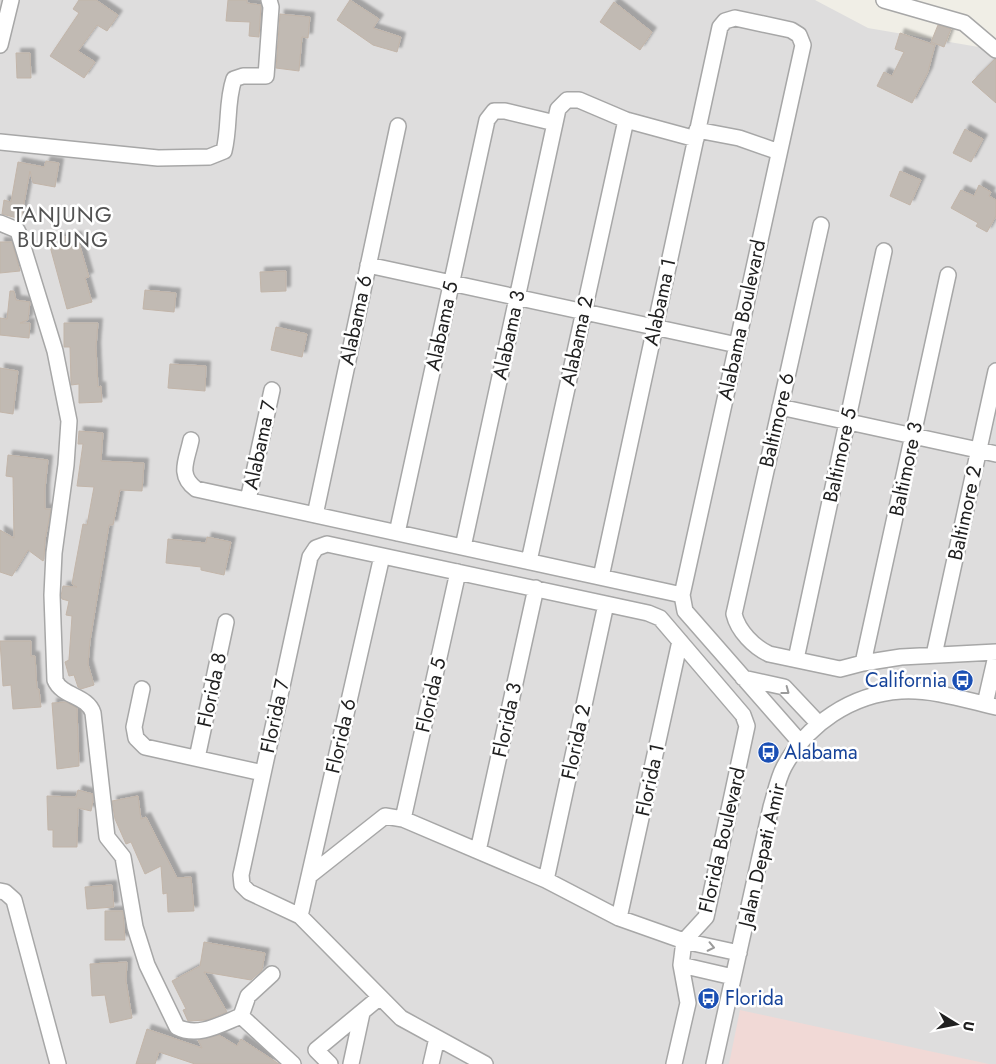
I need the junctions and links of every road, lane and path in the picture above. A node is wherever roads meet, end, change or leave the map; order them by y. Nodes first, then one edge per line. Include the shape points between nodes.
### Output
1 (11, 0) edge
2 (269, 0) edge
3 (884, 0) edge
4 (720, 27) joint
5 (0, 45) edge
6 (996, 50) edge
7 (626, 120) junction
8 (555, 123) junction
9 (398, 126) dead end
10 (696, 134) junction
11 (0, 142) edge
12 (779, 152) junction
13 (0, 222) edge
14 (820, 225) dead end
15 (884, 251) dead end
16 (368, 265) junction
17 (948, 275) dead end
18 (452, 283) junction
19 (517, 297) junction
20 (584, 312) junction
21 (655, 327) junction
22 (737, 345) junction
23 (996, 371) edge
24 (272, 390) dead end
25 (780, 407) junction
26 (847, 422) junction
27 (913, 436) junction
28 (191, 440) dead end
29 (979, 450) junction
30 (996, 454) edge
31 (248, 500) junction
32 (315, 515) junction
33 (397, 532) junction
34 (462, 547) junction
35 (382, 556) junction
36 (528, 561) junction
37 (458, 572) junction
38 (601, 577) junction
39 (536, 588) junction
40 (682, 595) junction
41 (606, 604) junction
42 (226, 622) dead end
43 (680, 641) junction
44 (996, 652) edge
45 (934, 655) junction
46 (996, 656) edge
47 (796, 659) junction
48 (864, 662) junction
49 (743, 678) junction
50 (142, 689) dead end
51 (990, 706) edge
52 (818, 723) junction
53 (799, 741) junction
54 (197, 758) junction
55 (263, 773) junction
56 (403, 819) junction
57 (478, 851) junction
58 (309, 876) junction
59 (546, 880) junction
60 (0, 891) edge
61 (300, 916) junction
62 (619, 918) junction
63 (684, 941) junction
64 (738, 953) junction
65 (682, 965) junction
66 (272, 974) dead end
67 (733, 977) junction
68 (380, 997) junction
69 (362, 1013) junction
70 (241, 1016) junction
71 (437, 1038) junction
72 (58, 1064) edge
73 (294, 1064) edge
74 (330, 1064) edge
75 (351, 1064) edge
76 (431, 1064) edge
77 (484, 1064) edge
78 (674, 1064) edge
79 (714, 1064) edge

1 - 5 street
2 - 11 street via 266,76 234,79 224,151 208,158 158,158
3 - 6 street via 964,23
4 - 10 street, Alabama 1
4 - 12 street, Alabama Boulevard via 725,20 735,18 791,30 799,35 803,45
7 - 8 street, Alabama 3 via 579,100 567,100 558,109
7 - 10 street, Alabama 3
7 - 20 street, Alabama 2
8 - 18 street, Alabama 5 via 505,111 494,111 487,120
8 - 19 street, Alabama 3
9 - 16 street, Alabama 6
10 - 12 street, Alabama 3 via 740,138
10 - 21 street, Alabama 1
12 - 22 street, Alabama Boulevard
13 - 70 street via 19,234 55,351 69,421 53,562 55,680 58,686 92,707 107,837 123,857 135,927 171,1018 182,1030 196,1032
14 - 25 street, Baltimore 6
15 - 26 street, Baltimore 5
16 - 18 street
16 - 32 street, Alabama 6
17 - 27 street, Baltimore 3
18 - 19 street
18 - 33 street, Alabama 5
19 - 20 street
19 - 34 street, Alabama 3
20 - 21 street
20 - 36 street, Alabama 2
21 - 22 street
21 - 38 street, Alabama 1
22 - 40 street, Alabama Boulevard
23 - 29 street, Baltimore 2
24 - 31 street, Alabama 7
25 - 26 street
25 - 47 street, Baltimore 6 via 734,614 736,624 758,649
26 - 27 street
26 - 47 street, Baltimore 5
27 - 29 street
27 - 48 street, Baltimore 3
28 - 31 street via 184,473 186,482 196,489
29 - 30 street
29 - 45 street, Baltimore 2
31 - 32 street
32 - 33 street
33 - 34 street
34 - 36 street
35 - 37 street
35 - 55 street, Florida 7 via 327,544 316,548 310,557
35 - 58 street, Florida 6
36 - 38 street
37 - 39 street
37 - 56 street, Florida 5
38 - 40 street
39 - 41 street
39 - 57 street, Florida 3
40 - 49 street via 685,611
41 - 43 street via 648,612 660,618
41 - 59 street, Florida 2
42 - 54 street, Florida 8
43 - 62 street, Florida 1
43 - 63 street, Florida Boulevard via 743,715 747,726 706,917
44 - 45 street
45 - 48 street
46 - 51 street
47 - 48 street via 840,669
49 -> 52 street via 784,688
49 - 53 street
50 - 54 street via 134,727 136,738 145,747
51 - 52 street, Jalan Depati Amir via 943,695 902,691 859,700
52 - 53 street, Jalan Depati Amir
53 - 64 street, Jalan Depati Amir via 783,768 771,807
54 - 55 street
55 - 61 street, Florida 7 via 241,875 242,885 249,892
56 - 57 street
56 - 58 street via 385,816
57 - 59 street
58 - 61 street, Florida 6
59 - 62 street
60 - 72 street via 14,900
61 - 68 street
62 - 63 street
63 -> 64 street
63 - 65 street
64 - 67 street, Jalan Depati Amir
65 - 67 street
65 - 78 street via 688,1003
66 - 70 street via 248,996
67 - 79 street, Jalan Depati Amir
68 - 69 street
68 - 71 street via 401,1018
69 - 74 street via 316,1050
69 - 75 street
70 - 73 street
71 - 76 street
71 - 77 street

